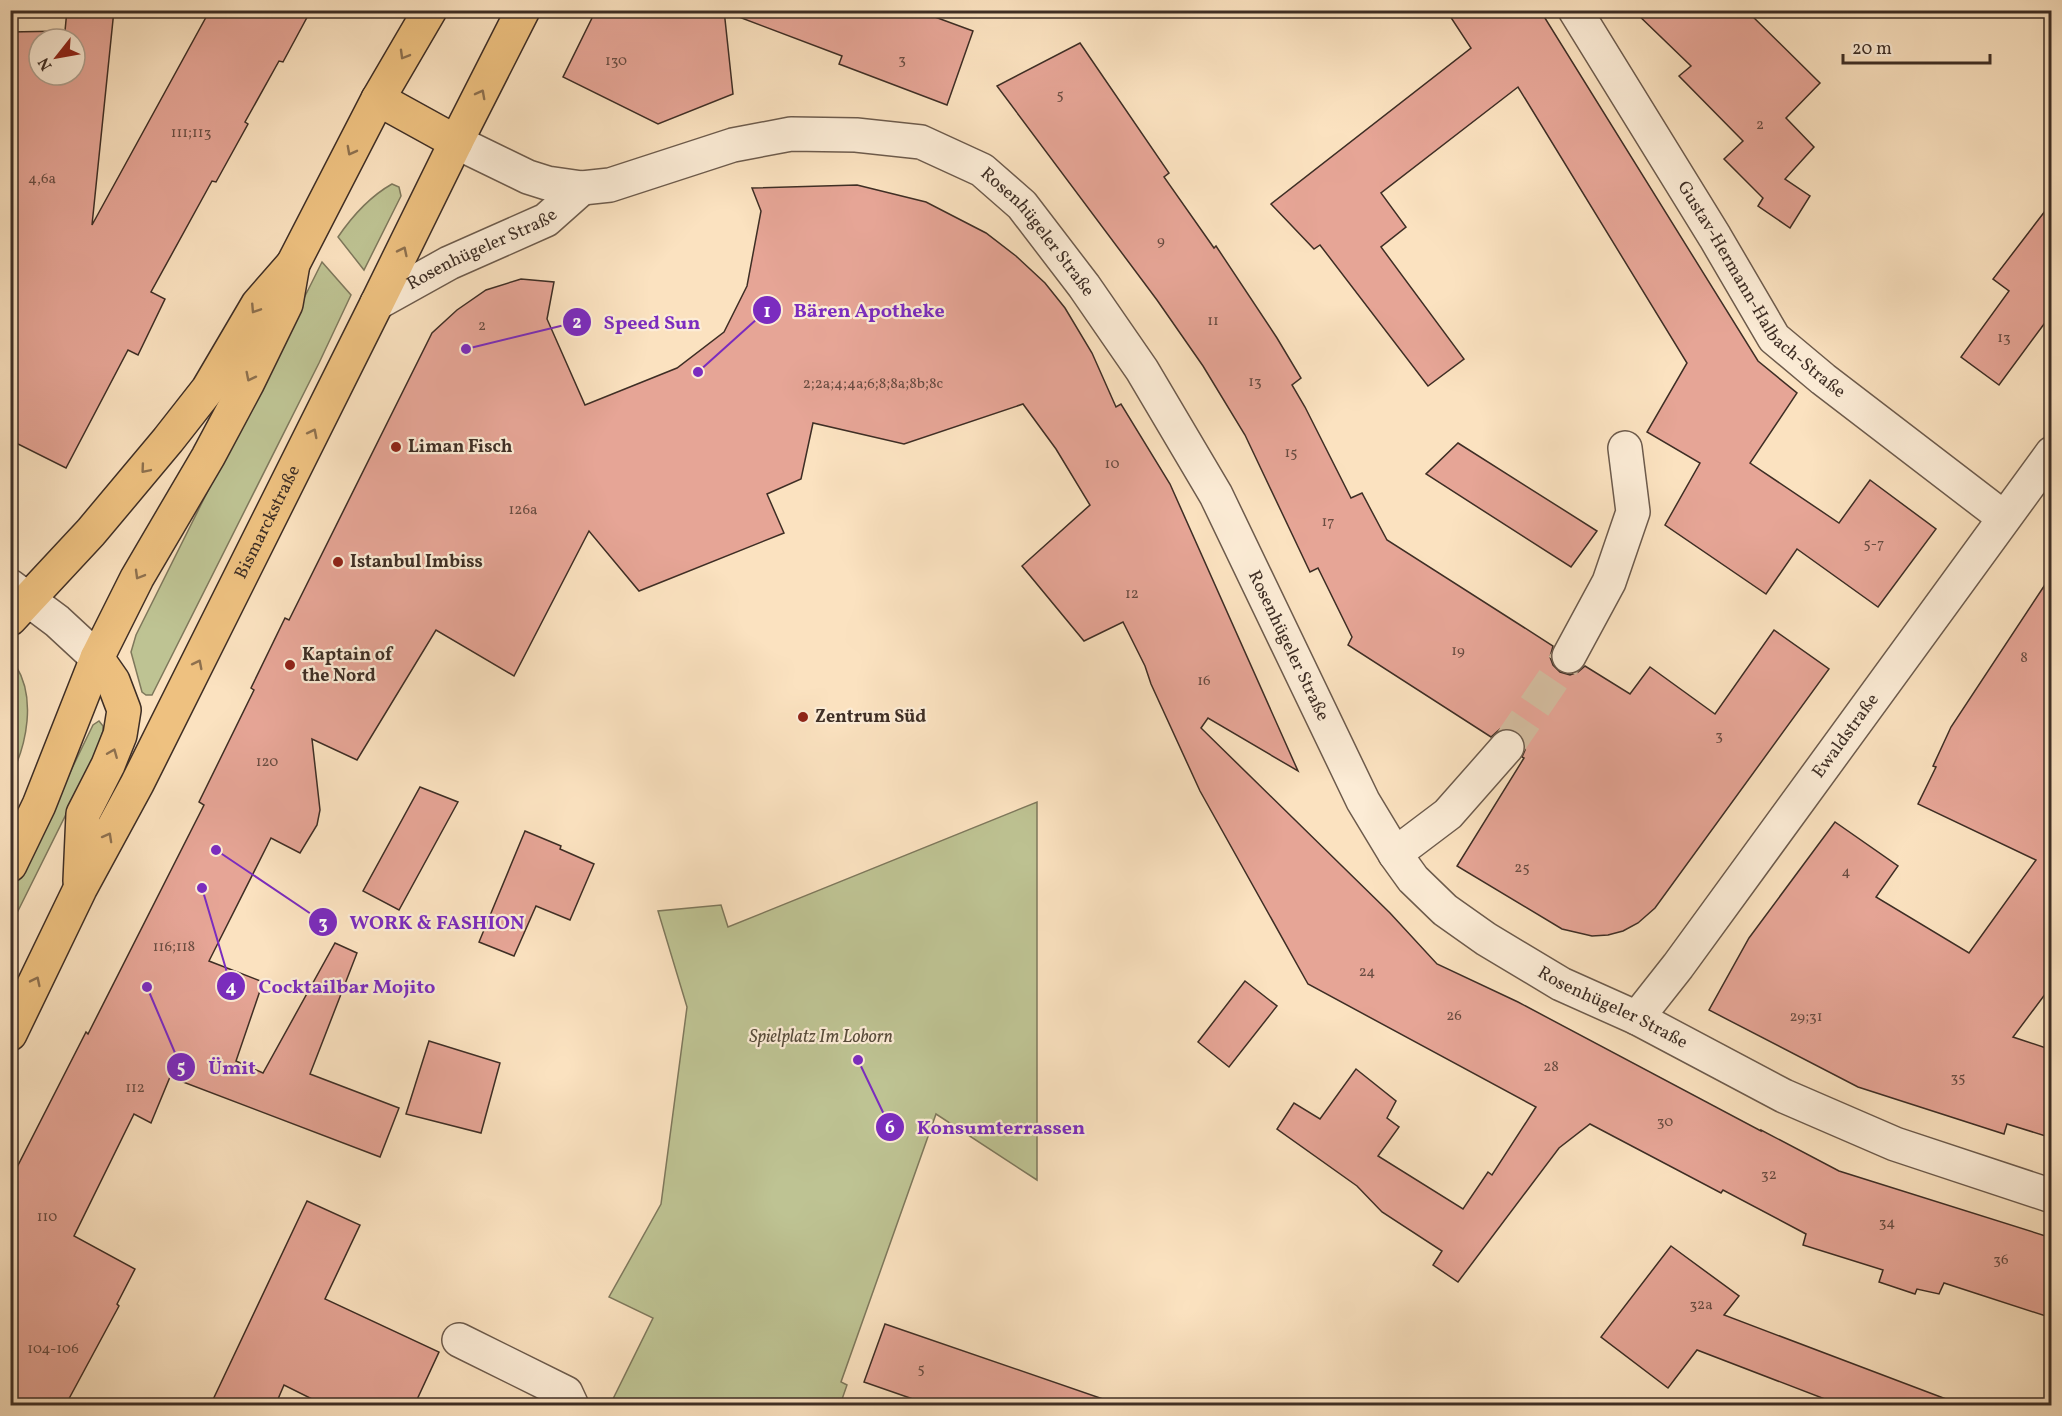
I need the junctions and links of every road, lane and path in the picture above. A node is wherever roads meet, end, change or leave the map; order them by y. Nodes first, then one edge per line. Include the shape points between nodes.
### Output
1 (430, 10) edge
2 (523, 10) edge
3 (1575, 10) edge
4 (378, 99) junction
5 (456, 142) junction
6 (582, 188) junction
7 (293, 264) junction
8 (377, 303) junction
9 (1625, 448) dead end
10 (2052, 453) edge
11 (2003, 517) junction
12 (17, 601) edge
13 (1569, 656) tunnel mouth
14 (97, 658) junction
15 (1507, 747) tunnel mouth
16 (39, 805) junction
17 (10, 837) edge
18 (1395, 854) junction
19 (10, 865) edge
20 (80, 889) junction
21 (1637, 1018) junction
22 (10, 1034) edge
23 (2052, 1196) edge
24 (459, 1340) dead end
25 (572, 1406) edge

1 -> 4 main road
5 -> 2 main road, Bismarckstraße
3 - 11 street, Gustav-Hermann-Halbach-Straße via 1774,338
4 - 5 main road
4 -> 7 main road
5 - 6 street, Rosenhügeler Straße via 528,177
8 -> 5 main road, Bismarckstraße
6 - 8 street, Rosenhügeler Straße via 546,219 449,263
6 - 18 street, Rosenhügeler Straße via 610,185 733,145 791,134 921,142 982,170 1022,205 1142,370 1216,495 1363,801
7 -> 12 main road via 258,304 208,388 168,440 91,532
7 -> 14 main road via 286,304 208,457 137,578
20 -> 8 main road, Bismarckstraße via 137,784
9 - 13 street via 1633,512 1610,582
10 - 11 street, Ewaldstraße
11 - 21 street, Ewaldstraße
12 - 14 street via 57,621
14 - 16 main road
20 -> 14 main road via 83,814 120,735 124,710 113,681
15 - 18 street via 1448,814
16 - 17 street
16 - 19 main road
18 - 21 street, Rosenhügeler Straße via 1413,879 1445,910 1486,939 1562,984
22 -> 20 main road, Bismarckstraße
21 - 23 street, Rosenhügeler Straße via 1784,1096 1895,1144
24 - 25 street via 566,1393

